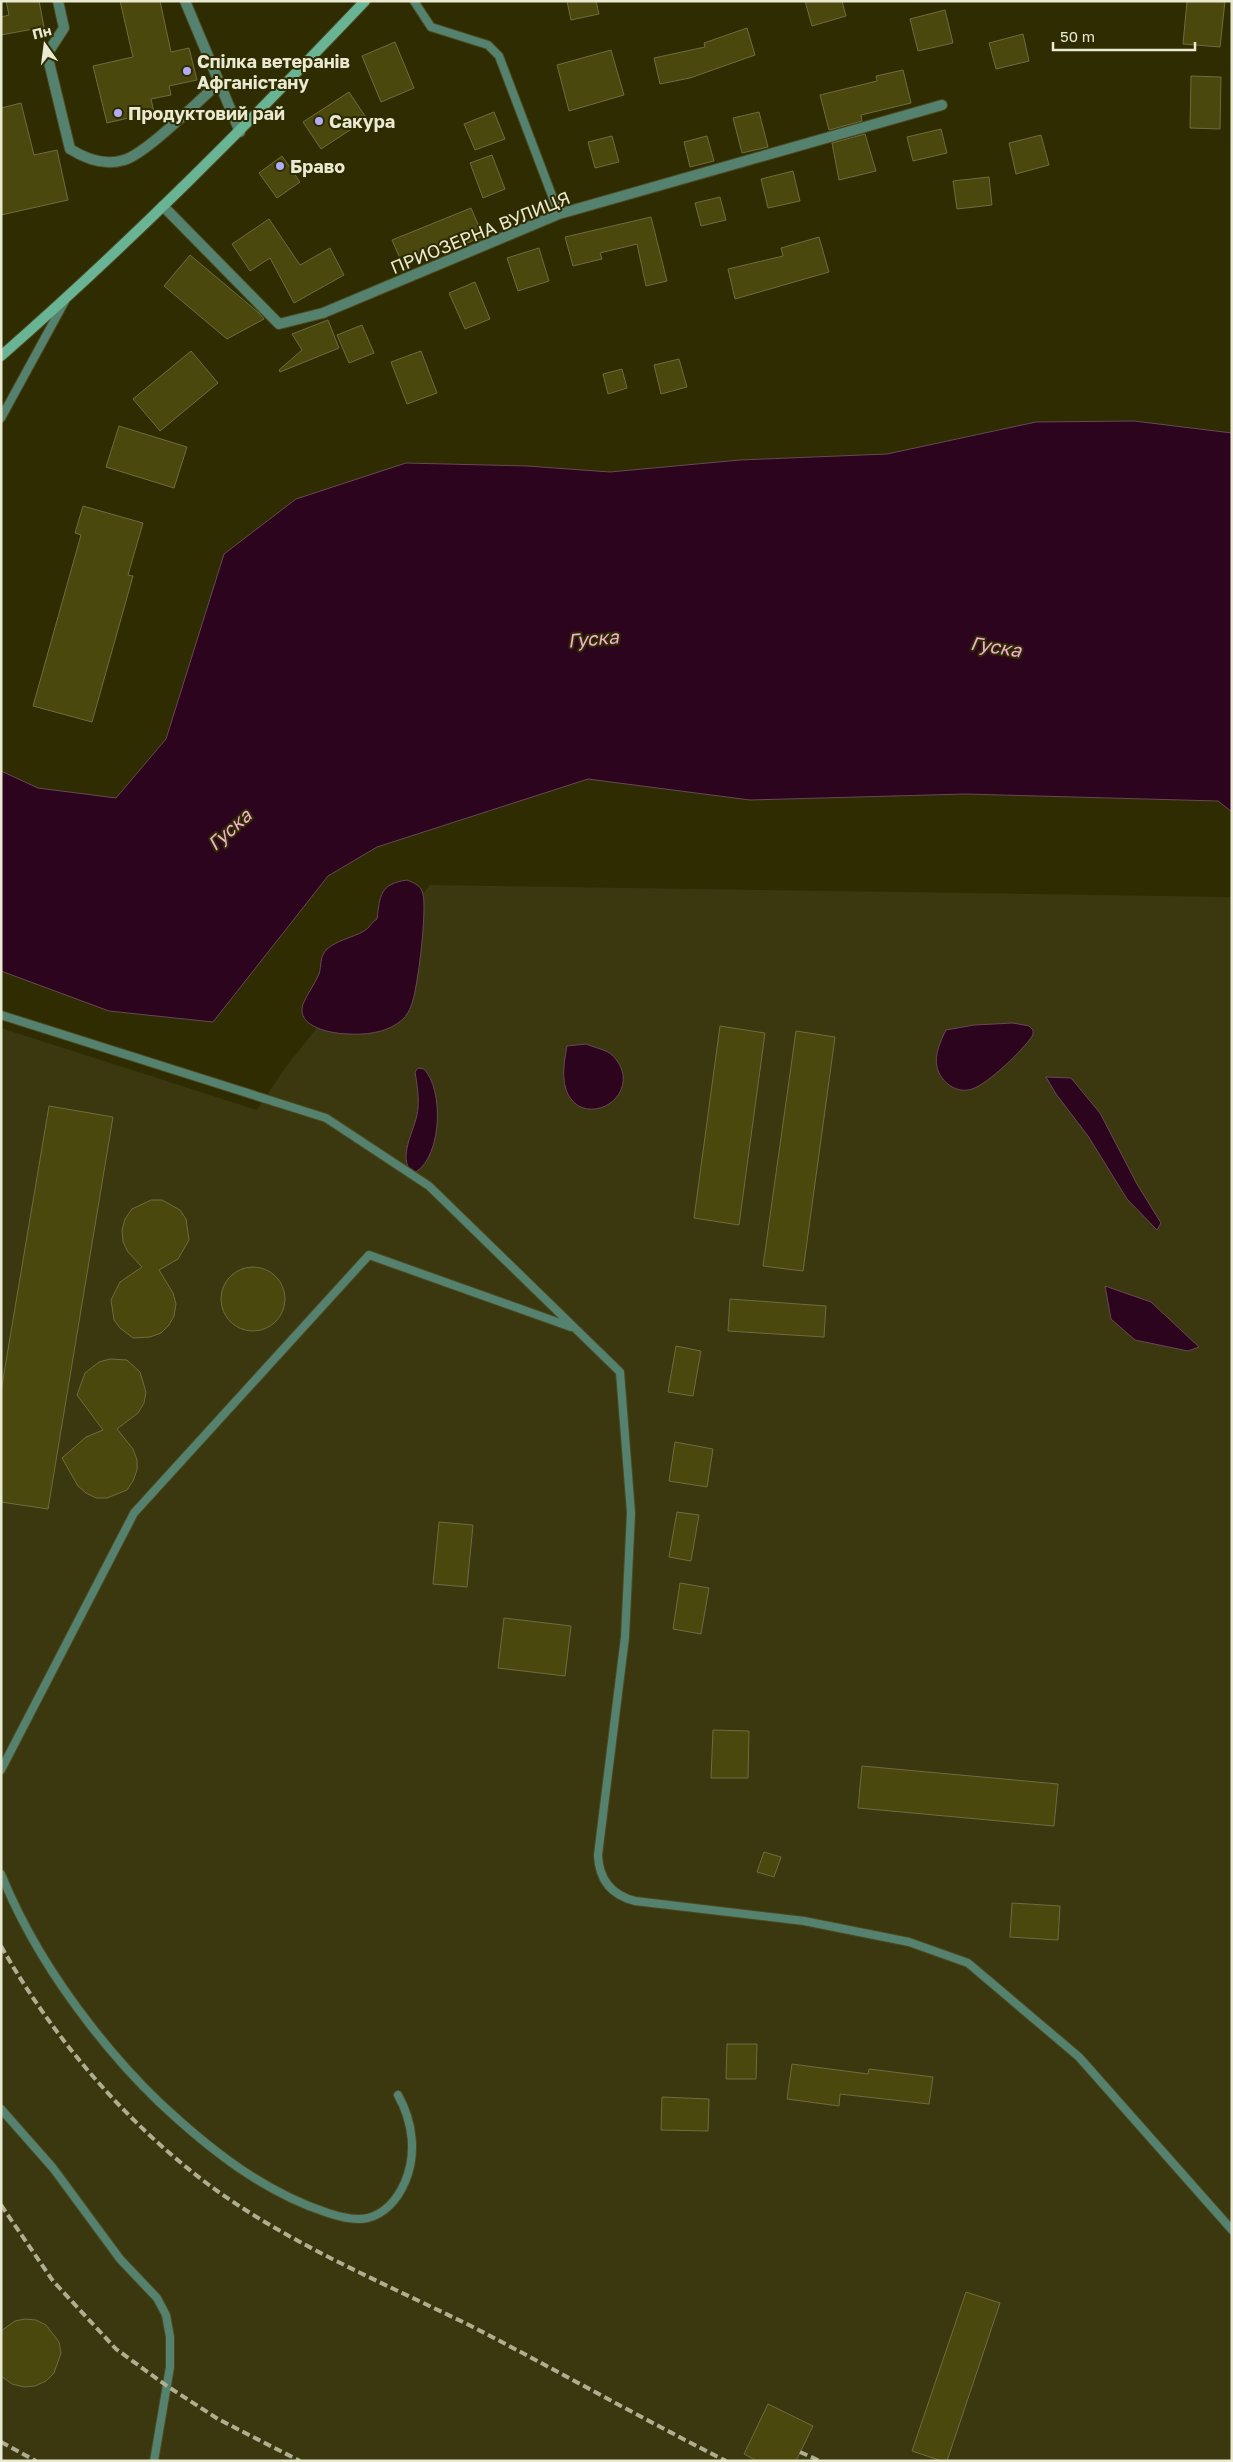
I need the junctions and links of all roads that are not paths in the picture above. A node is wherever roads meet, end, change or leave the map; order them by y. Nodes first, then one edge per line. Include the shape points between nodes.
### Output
1 (58, 1) edge
2 (185, 1) edge
3 (365, 1) edge
4 (414, 1) edge
5 (219, 83) junction
6 (942, 105) dead end
7 (240, 132) junction
8 (163, 206) junction
9 (559, 214) junction
10 (67, 297) junction
11 (1, 356) edge
12 (1, 418) edge
13 (1, 1015) edge
14 (575, 1328) junction
15 (1, 1770) edge
16 (1, 1874) edge
17 (398, 2095) dead end
18 (1, 2110) edge
19 (1232, 2230) edge
20 (154, 2461) edge

1 - 5 street via 64,28 47,54 70,149 80,156 108,163 125,160 143,150
2 - 5 street
3 - 7 main road
4 - 9 lane via 431,27 488,44 499,56
5 - 7 street
6 - 9 street, ПРИОЗЕРНА ВУЛИЦЯ
7 - 8 main road
8 - 9 street, ПРИОЗЕРНА ВУЛИЦЯ via 279,324 323,313
8 - 10 main road
10 - 11 main road
10 - 12 lane
13 - 14 lane via 326,1118 429,1186
14 - 15 lane via 369,1255 134,1513
14 - 19 lane via 620,1372 632,1512 625,1637 598,1855 605,1881 618,1894 635,1901 804,1921 909,1942 968,1963 1079,2057
16 - 17 lane via 32,1937 64,1989 123,2064 194,2134 270,2188 308,2207 343,2218 368,2218 386,2209 400,2194 412,2152 407,2111
18 - 20 lane via 53,2168 115,2254 157,2298 166,2315 170,2367

